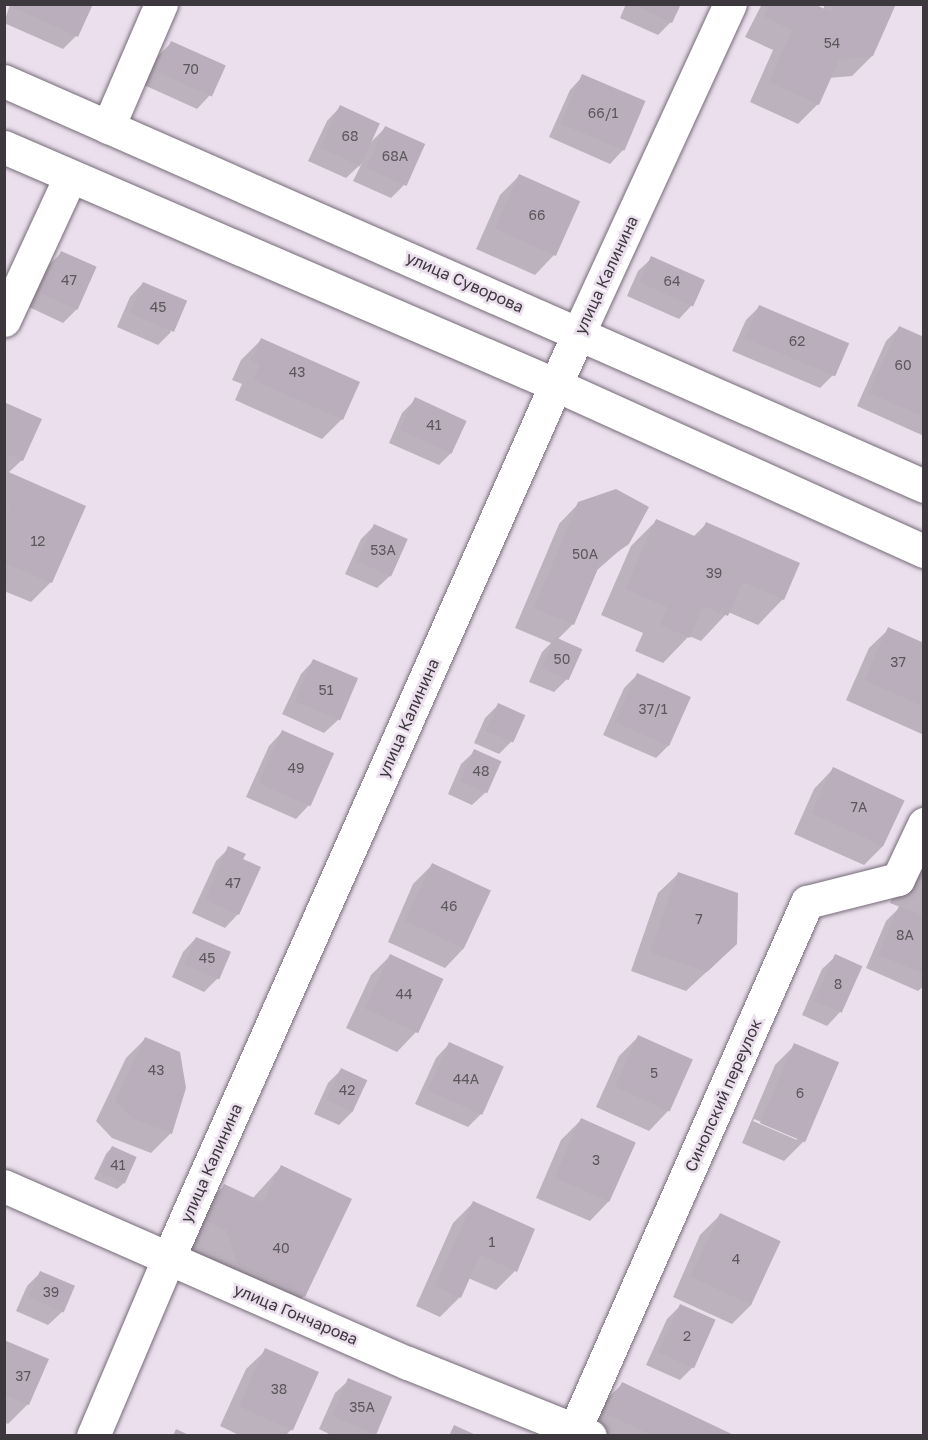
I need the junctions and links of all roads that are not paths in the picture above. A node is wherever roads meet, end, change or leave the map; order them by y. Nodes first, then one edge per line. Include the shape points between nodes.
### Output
1 (161, 4) edge
2 (730, 4) edge
3 (4, 81) edge
4 (108, 127) junction
5 (4, 147) edge
6 (70, 177) junction
7 (4, 320) edge
8 (579, 332) junction
9 (556, 385) junction
10 (924, 486) edge
11 (924, 551) edge
12 (924, 824) edge
13 (4, 1186) edge
14 (168, 1259) junction
15 (583, 1432) edge
16 (93, 1436) edge

1 - 4 street
2 - 8 street, улица Калинина
3 - 4 street, улица Суворова
4 - 8 street, улица Суворова
5 - 6 street
6 - 7 street
6 - 9 street
8 - 9 street, улица Калинина
8 - 10 street, улица Суворова
9 - 11 street
9 - 14 street, улица Калинина
12 - 15 street, Синопский переулок via 898,879 807,902
13 - 14 street, улица Гончарова
14 - 15 street, улица Гончарова via 408,1363
14 - 16 street, улица Калинина

